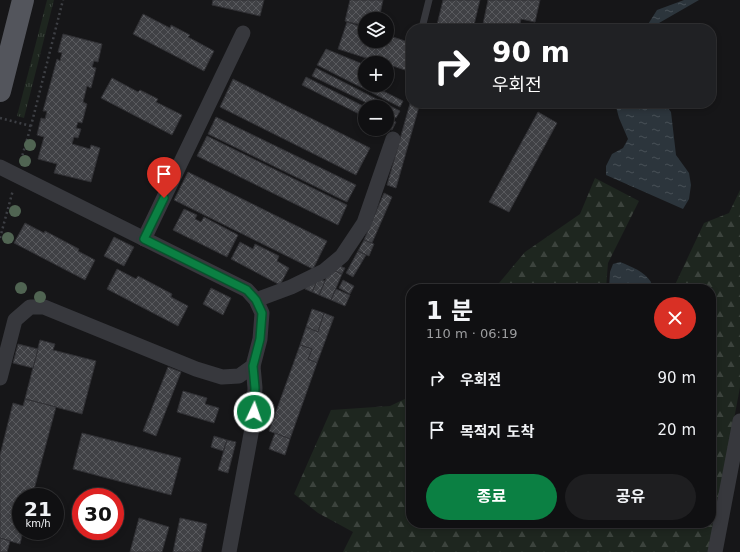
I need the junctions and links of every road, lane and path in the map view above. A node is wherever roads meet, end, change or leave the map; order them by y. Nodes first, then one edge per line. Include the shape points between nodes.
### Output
1 (23, 0) edge
2 (62, 0) edge
3 (429, 0) edge
4 (423, 24) edge
5 (243, 33) dead end
6 (0, 92) edge
7 (0, 118) edge
8 (31, 126) junction
9 (393, 140) dead end
10 (0, 167) edge
11 (17, 175) junction
12 (0, 238) edge
13 (144, 239) junction
14 (256, 300) junction
15 (253, 366) junction
16 (0, 378) edge
17 (740, 421) edge
18 (229, 552) edge
19 (714, 552) edge

1 - 6 main road
2 - 8 path
3 - 4 lane
5 - 13 street
7 - 8 path
8 - 11 path
9 - 14 street via 364,223 342,256 324,271
10 - 11 street
11 - 12 path
11 - 13 street
13 - 14 street via 247,290
14 - 15 street via 262,313 260,339
15 - 16 street via 239,376 222,377 196,369 44,307 30,307 15,320
15 - 18 street via 253,423
17 - 19 street

